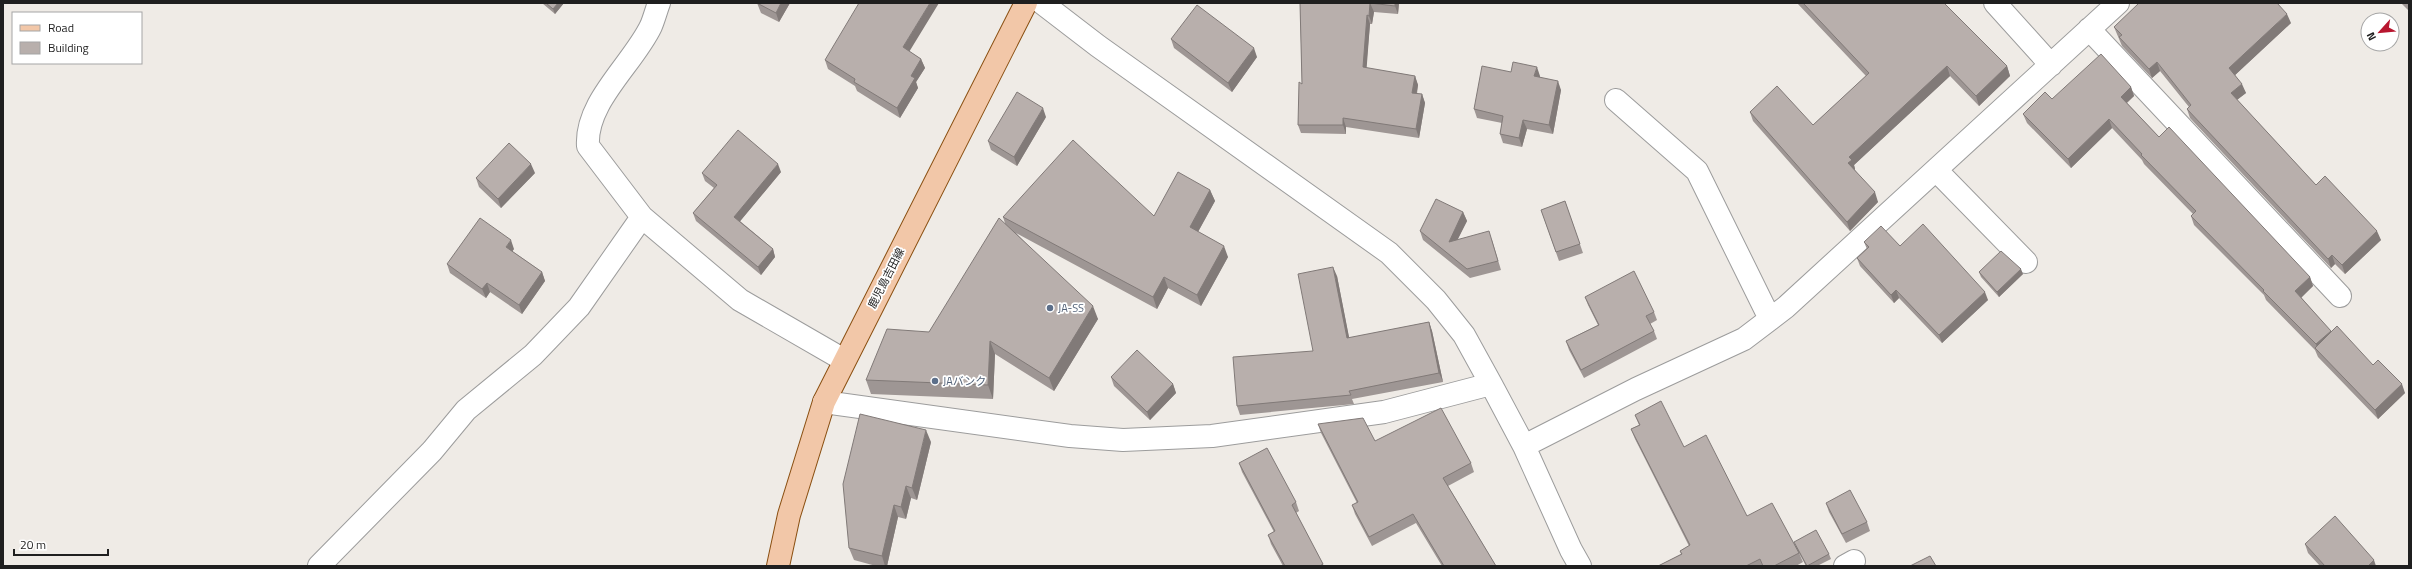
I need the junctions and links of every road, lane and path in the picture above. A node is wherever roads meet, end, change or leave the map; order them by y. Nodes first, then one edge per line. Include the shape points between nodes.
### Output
1 (659, 3) edge
2 (1026, 3) edge
3 (1042, 3) edge
4 (1995, 3) edge
5 (2118, 3) edge
6 (2090, 29) junction
7 (2051, 65) junction
8 (1616, 100) dead end
9 (1936, 170) junction
10 (642, 217) junction
11 (2026, 262) dead end
12 (2340, 296) dead end
13 (1770, 319) junction
14 (844, 360) junction
15 (1491, 384) junction
16 (824, 402) junction
17 (1524, 446) junction
18 (320, 566) edge
19 (778, 566) edge
20 (1580, 566) edge

1 - 10 street via 651,27 594,113 587,132 588,146
2 - 14 main road, 鹿児島吉田線
3 - 15 street via 1098,46 1390,253 1436,300 1464,335
4 - 7 street
5 - 6 street
6 - 7 street
6 - 12 street
7 - 9 street
8 - 13 street via 1697,171
9 - 11 street
9 - 13 street
10 - 14 street via 740,300
10 - 18 street via 579,307 533,355 466,410 432,452
13 - 17 street via 1744,339 1636,389
14 - 16 main road, 鹿児島吉田線
15 - 16 street via 1384,412 1212,436 1123,440 1070,436
15 - 17 street
16 - 19 main road, 鹿児島吉田線 via 789,515
17 - 20 street

